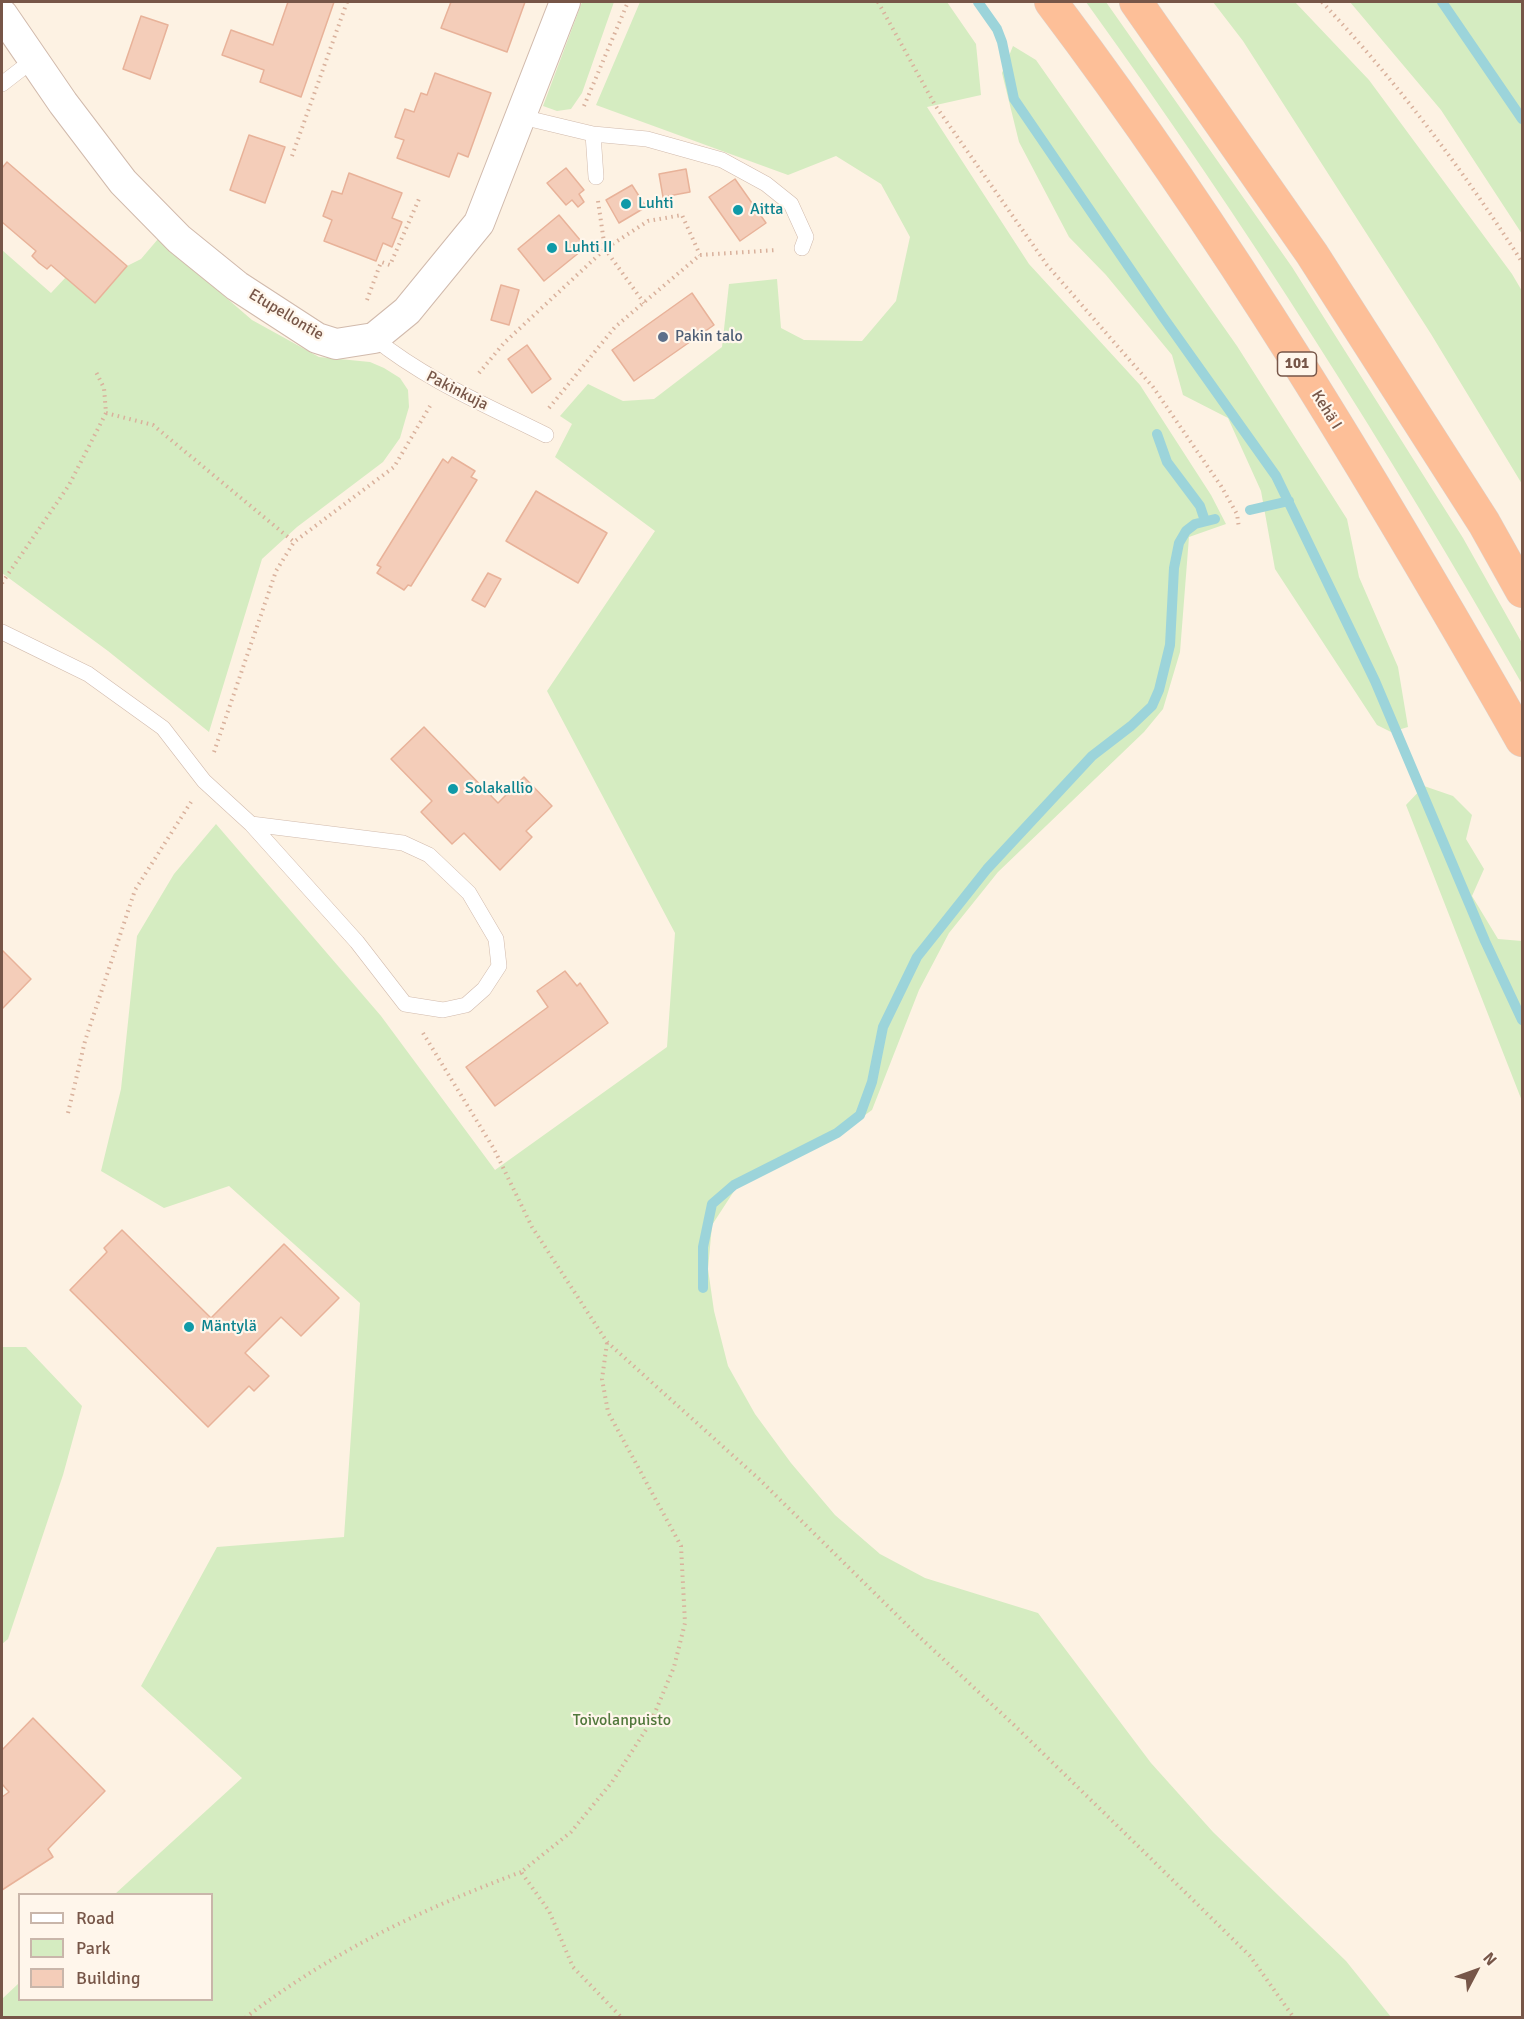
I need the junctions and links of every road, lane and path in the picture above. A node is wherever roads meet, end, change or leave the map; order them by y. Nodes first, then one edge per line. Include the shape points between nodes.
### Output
1 (347, 2) edge
2 (565, 2) edge
3 (628, 2) edge
4 (878, 2) edge
5 (1051, 2) edge
6 (1136, 2) edge
7 (1322, 2) edge
8 (2, 14) edge
9 (33, 60) junction
10 (2, 84) edge
11 (522, 117) junction
12 (570, 129) junction
13 (593, 134) junction
14 (292, 156) dead end
15 (597, 177) joint
16 (419, 199) dead end
17 (802, 248) joint
18 (605, 249) junction
19 (700, 255) junction
20 (1522, 262) edge
21 (366, 302) dead end
22 (644, 303) junction
23 (374, 338) junction
24 (95, 370) dead end
25 (442, 384) junction
26 (461, 394) junction
27 (105, 413) junction
28 (529, 427) junction
29 (546, 435) dead end
30 (1239, 528) dead end
31 (294, 542) junction
32 (2, 583) edge
33 (1522, 591) edge
34 (2, 633) edge
35 (1522, 740) edge
36 (204, 781) junction
37 (251, 824) junction
38 (405, 1005) junction
39 (68, 1113) dead end
40 (607, 1342) junction
41 (520, 1872) junction
42 (245, 2018) edge
43 (622, 2018) edge
44 (1294, 2018) edge

1 - 14 path
2 - 11 street
3 - 12 path via 588,100
4 - 30 path via 935,105 1047,265 1153,387 1221,486 1237,514
5 - 35 highway, Kehä I / 101 via 1252,290 1421,563
6 - 33 highway via 1312,254 1484,523
7 - 20 path via 1470,181
8 - 9 street, Etupellontie
9 - 10 lane
9 - 23 street, Etupellontie via 123,182 179,239 237,286 317,338 336,344
11 - 12 lane
11 - 23 street via 479,223 407,311
12 - 13 lane
13 - 15 lane
13 - 17 lane via 647,139 731,164 791,204 806,237
15 - 18 path
16 - 21 path via 390,265 381,262
17 - 19 path
18 - 19 path via 648,221 682,215
18 - 22 path
18 - 26 path via 504,343
19 - 22 path
22 - 28 path via 615,327 567,389
23 - 25 lane, Pakinkuja via 404,362
24 - 27 path via 104,388
25 - 26 lane, Pakinkuja
25 - 31 path via 394,467
26 - 28 lane, Pakinkuja
27 - 31 path via 153,424
27 - 32 path via 69,485
28 - 29 lane, Pakinkuja
31 - 36 path via 276,571
34 - 36 lane via 88,674 163,728
36 - 37 lane
36 - 39 path via 135,890 85,1041
37 - 38 lane via 357,942
37 - 38 lane via 403,843 429,855 469,893 496,939 499,966 484,989 466,1005 443,1010
38 - 40 path via 494,1149 532,1227
40 - 41 path via 602,1379 608,1412 681,1546 685,1623 674,1667 651,1722 612,1782 571,1832
40 - 44 path via 759,1479 1250,1956
41 - 42 path via 443,1902 364,1940 294,1981
41 - 43 path via 549,1911 573,1966

